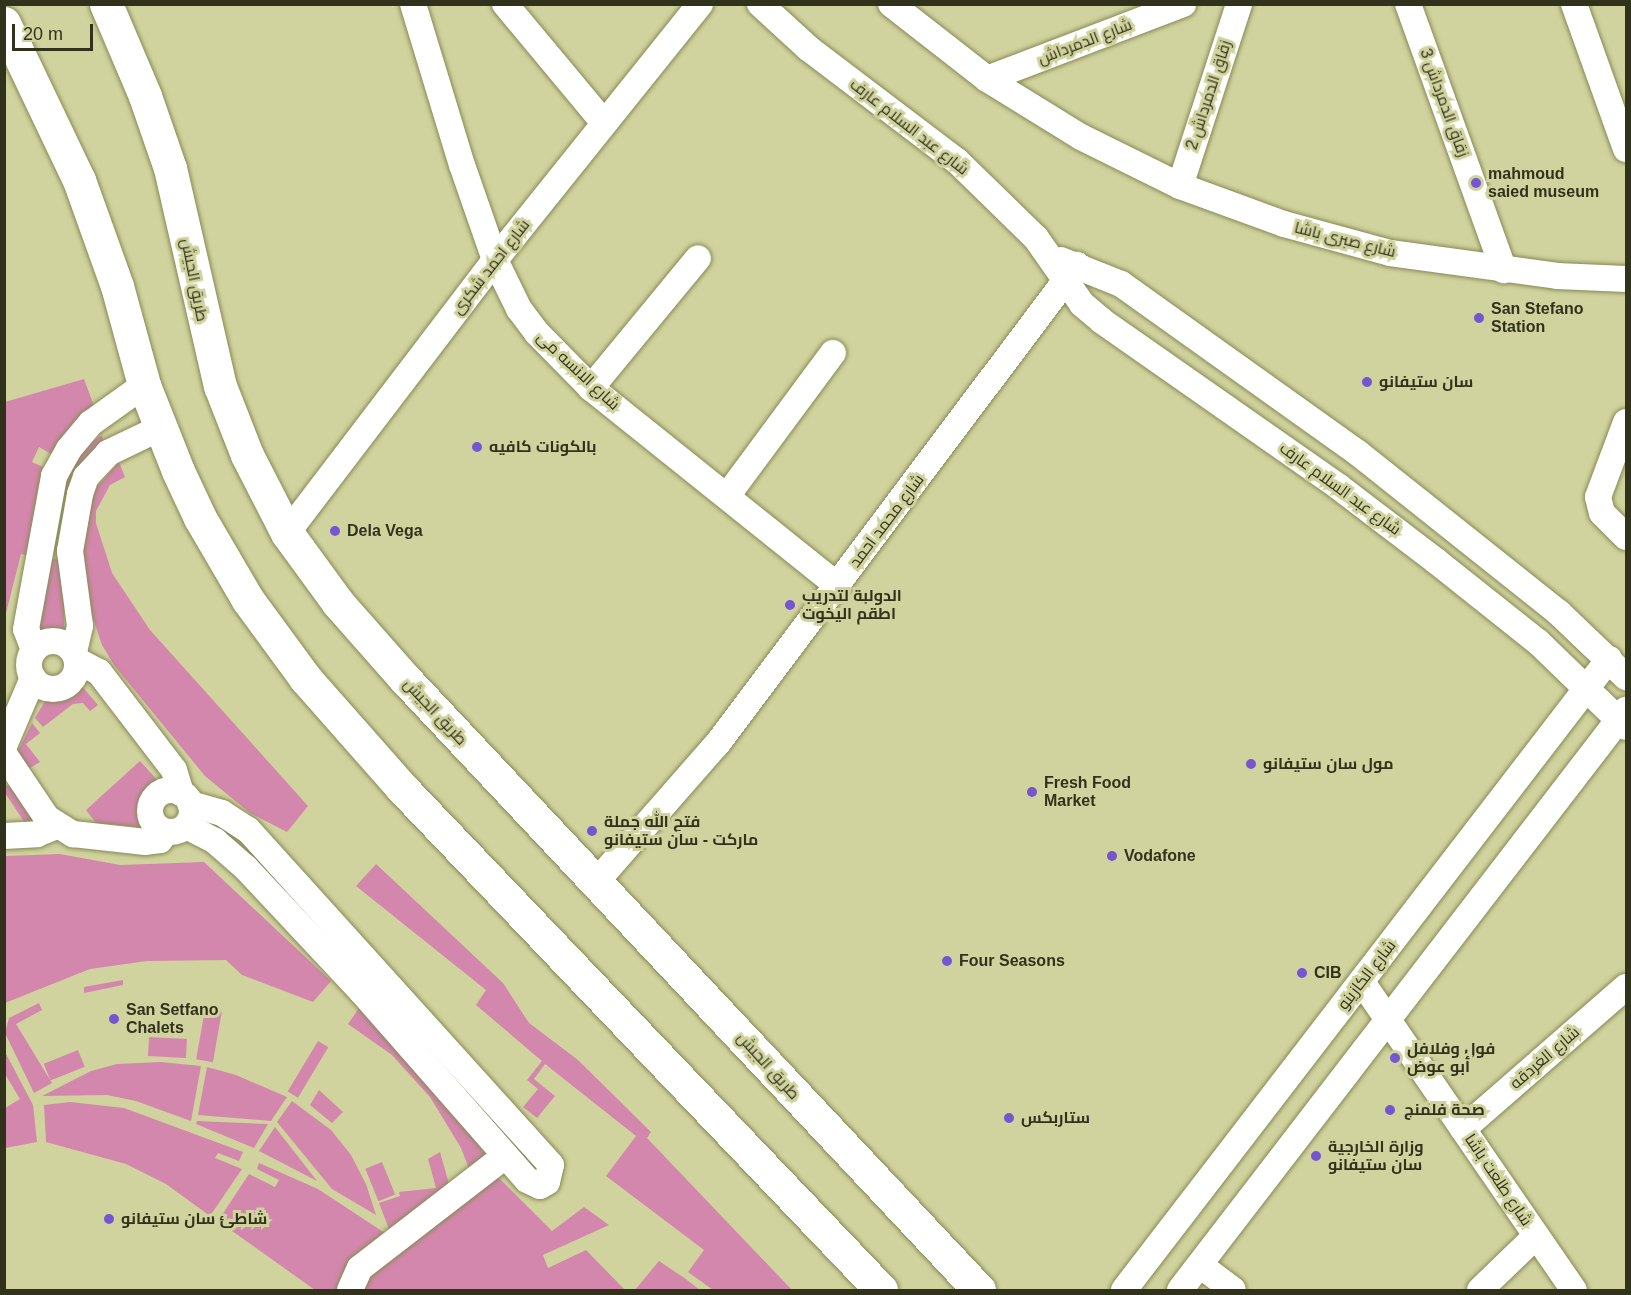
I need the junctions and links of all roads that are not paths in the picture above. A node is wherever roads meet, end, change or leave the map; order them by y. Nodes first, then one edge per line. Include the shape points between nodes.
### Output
1 (106, 4) edge
2 (413, 4) edge
3 (505, 4) edge
4 (700, 4) edge
5 (760, 4) edge
6 (891, 4) edge
7 (1183, 4) edge
8 (1239, 4) edge
9 (1408, 4) edge
10 (1574, 4) edge
11 (4, 23) edge
12 (987, 79) junction
13 (604, 123) junction
14 (1626, 149) edge
15 (1180, 186) junction
16 (698, 258) dead end
17 (495, 260) junction
18 (1503, 270) junction
19 (1070, 274) junction
20 (1626, 279) edge
21 (833, 353) dead end
22 (144, 385) junction
23 (591, 388) junction
24 (1626, 422) edge
25 (160, 428) junction
26 (727, 496) junction
27 (46, 504) junction
28 (76, 508) junction
29 (287, 533) junction
30 (1626, 537) edge
31 (37, 554) junction
32 (70, 556) junction
33 (838, 586) junction
34 (34, 650) junction
35 (76, 656) junction
36 (1618, 668) edge
37 (33, 678) junction
38 (1587, 687) junction
39 (1624, 719) edge
40 (4, 746) edge
41 (4, 754) edge
42 (181, 814) junction
43 (57, 826) junction
44 (4, 836) edge
45 (597, 881) junction
46 (1362, 982) junction
47 (1626, 987) edge
48 (1388, 1021) junction
49 (1463, 1130) junction
50 (505, 1156) junction
51 (1536, 1236) junction
52 (1200, 1265) junction
53 (350, 1290) edge
54 (881, 1290) edge
55 (979, 1290) edge
56 (1124, 1290) edge
57 (1180, 1290) edge
58 (1233, 1290) edge
59 (1480, 1290) edge
60 (1574, 1290) edge

1 - 29 highway, طريق الجيش via 170,168 219,386 247,455
2 - 17 street, شارع الانسه مى
3 - 13 street
4 - 13 street, شارع احمد شكرى
5 - 19 street, شارع عبد السلام عارف via 808,48 957,161
6 - 12 street
7 - 12 street, شارع الدمرداش
8 - 15 street, زقاق الدمرداش 2
9 - 18 street, زقاق الدمرداش 3
10 - 14 street
11 - 22 highway via 80,180 117,286
12 - 15 street, شارع صبرى باشا via 1081,137
13 - 17 street, شارع احمد شكرى
15 - 18 street, شارع صبرى باشا via 1284,224 1390,253
16 - 23 street
17 - 23 street, شارع الانسه مى via 519,309 537,333
17 - 29 street, شارع احمد شكرى
18 - 20 street, شارع صبرى باشا
19 - 33 street, شارع محمد احمد
19 - 36 street via 1121,284 1358,453 1524,584
19 - 38 street, شارع عبد السلام عارف via 1102,321 1428,554
21 - 26 street
22 - 25 highway
22 - 27 street via 109,408 78,437 61,461
23 - 26 street, شارع الانسه مى
24 - 30 street via 1601,489 1599,505
25 - 28 street via 124,444 97,463 86,477
25 - 54 highway via 222,559 275,639 323,700 402,788 625,1018 760,1167
26 - 33 street, شارع الانسه مى
27 - 28 street
27 - 31 street
28 - 32 street
29 - 45 highway, طريق الجيش via 371,641
31 - 32 street
31 - 34 street via 26,629
32 - 35 street via 80,626
33 - 45 street, شارع محمد احمد via 718,743
34 - 35 street via 50,640 68,645
34 - 37 street via 29,668
35 - 37 street via 74,679 66,686 48,689
35 - 42 street via 99,672 174,770
36 - 38 street, شارع الكازينو
37 - 40 street
38 - 39 street, شارع عبد السلام عارف
38 - 46 street, شارع الكازينو
39 - 48 street
41 - 43 street via 38,806
42 - 43 street via 160,840 146,842 94,839
42 - 50 street via 246,867
42 - 50 street via 222,813 248,830 547,1161 551,1177 540,1186 533,1185
43 - 44 street via 37,834
45 - 55 highway, طريق الجيش
46 - 48 street, شارع طلعت باشا
46 - 56 street, شارع الكازينو
47 - 49 street, شارع الغردقه
48 - 49 street, شارع طلعت باشا
48 - 52 street
49 - 51 street, شارع طلعت باشا
50 - 53 street via 360,1268
51 - 59 street
51 - 60 street, شارع طلعت باشا
52 - 57 street
52 - 58 street

